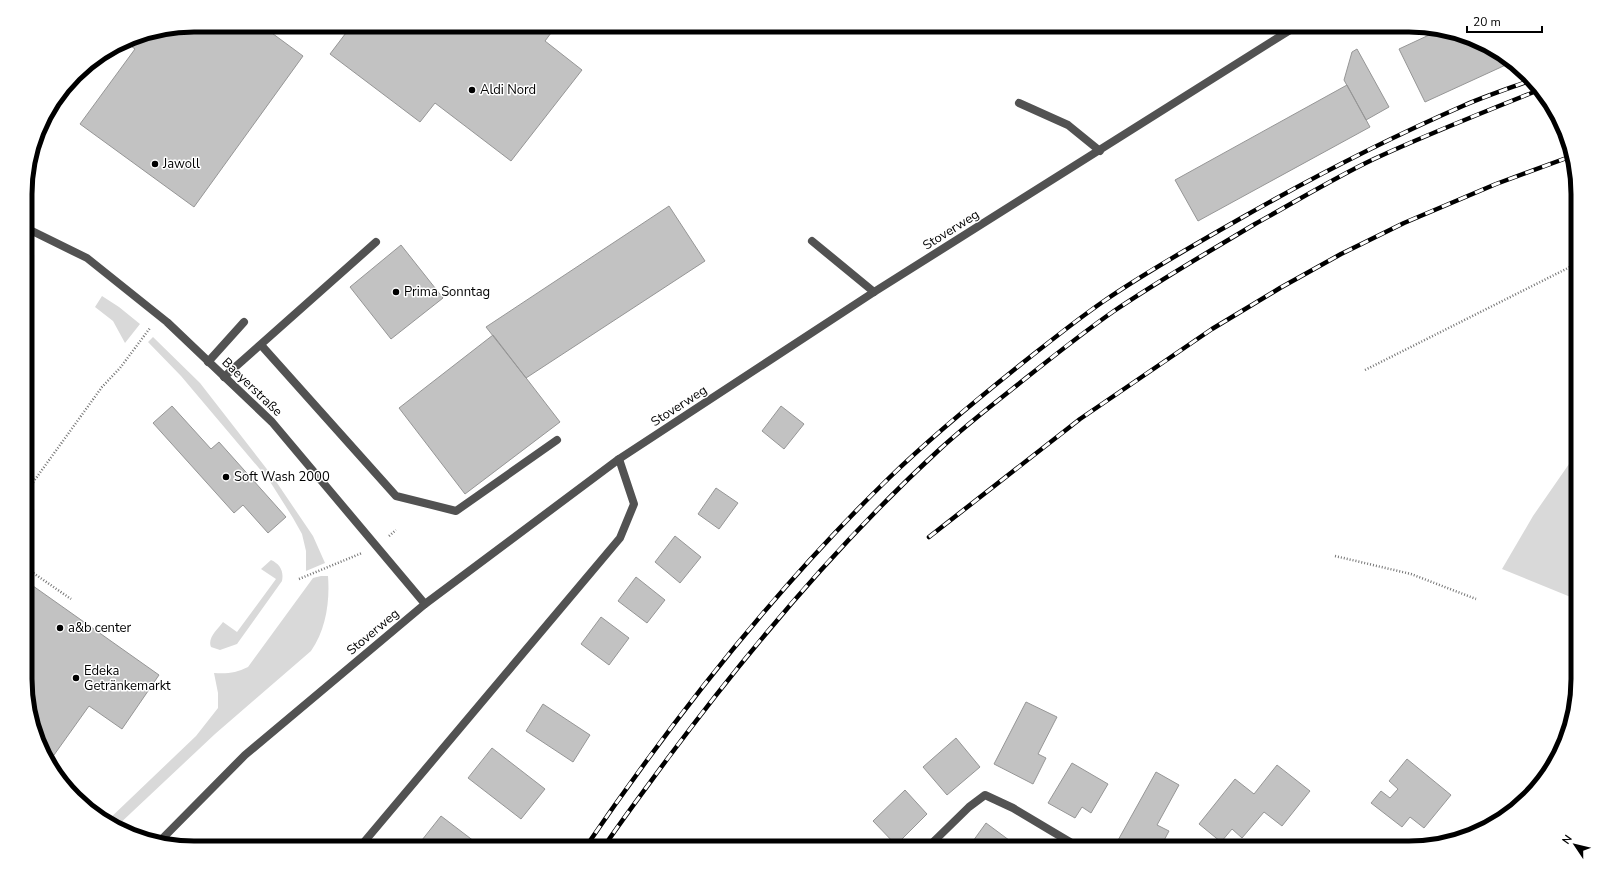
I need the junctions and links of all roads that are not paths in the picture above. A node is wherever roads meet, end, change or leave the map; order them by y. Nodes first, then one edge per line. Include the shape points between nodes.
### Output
1 (1287, 32) edge
2 (1019, 103) dead end
3 (1100, 151) junction
4 (32, 231) edge
5 (812, 241) dead end
6 (376, 242) dead end
7 (874, 292) junction
8 (244, 322) dead end
9 (261, 345) junction
10 (208, 362) junction
11 (224, 377) junction
12 (558, 440) dead end
13 (619, 459) junction
14 (425, 604) junction
15 (163, 838) edge
16 (365, 841) edge
17 (934, 841) edge
18 (1068, 841) edge

1 - 3 street, Stoverweg
2 - 3 street via 1068,125
3 - 7 street, Stoverweg
4 - 10 street, Baeyerstraße via 87,258 167,322
5 - 7 street
6 - 9 street
7 - 13 street, Stoverweg
8 - 10 street
9 - 11 street
9 - 12 street via 396,496 456,511
10 - 11 street, Baeyerstraße
11 - 14 street, Baeyerstraße via 272,422
13 - 14 street, Stoverweg
13 - 16 street via 634,504 620,538
14 - 15 street, Stoverweg via 245,755
17 - 18 street via 985,795

